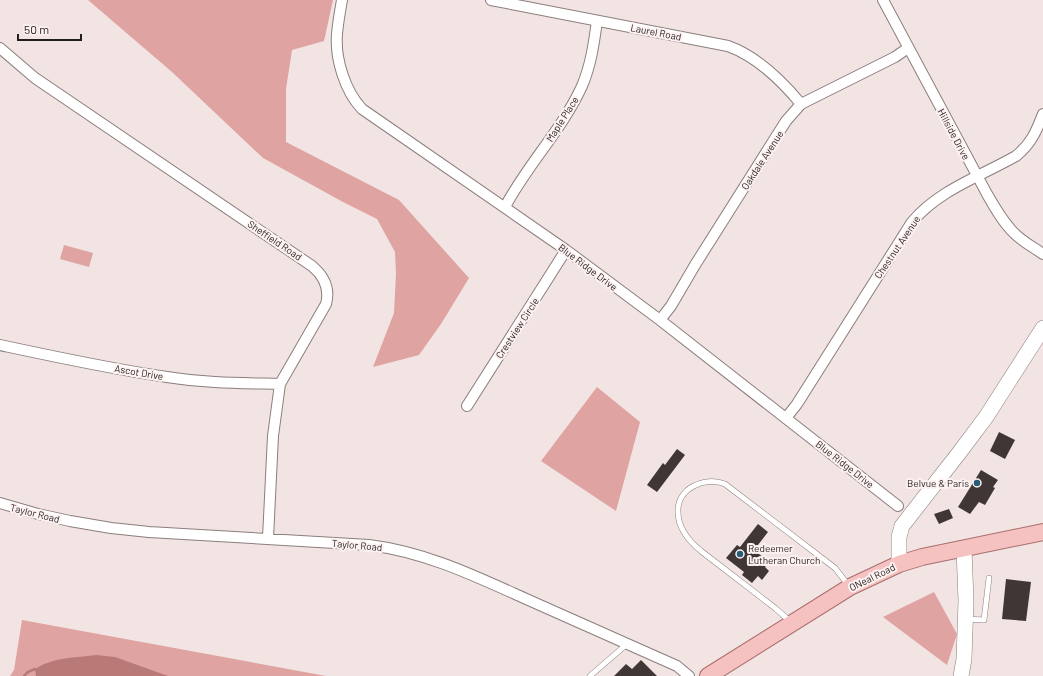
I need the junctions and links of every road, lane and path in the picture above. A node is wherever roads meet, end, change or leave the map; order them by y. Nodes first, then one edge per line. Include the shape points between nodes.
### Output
1 (342, 0) edge
2 (491, 0) edge
3 (883, 0) edge
4 (597, 21) junction
5 (0, 48) edge
6 (908, 48) junction
7 (801, 104) junction
8 (1043, 114) edge
9 (977, 176) junction
10 (505, 207) junction
11 (566, 250) junction
12 (1043, 254) edge
13 (660, 320) junction
14 (1043, 328) edge
15 (0, 345) edge
16 (280, 384) junction
17 (467, 406) dead end
18 (786, 418) junction
19 (0, 503) edge
20 (898, 506) dead end
21 (1043, 532) edge
22 (268, 538) junction
23 (964, 549) junction
24 (899, 564) junction
25 (989, 578) dead end
26 (850, 587) junction
27 (965, 618) junction
28 (792, 623) junction
29 (627, 644) junction
30 (590, 676) edge
31 (689, 676) edge
32 (708, 676) edge
33 (961, 676) edge

1 - 10 street, Blue Ridge Drive via 337,35 339,58 349,90 358,105 370,116
2 - 4 street, Laurel Road
3 - 6 street, Hillside Drive
4 - 7 street, Laurel Road via 735,49 765,68
4 - 10 street, Maple Place via 586,74 577,97
5 - 16 street, Sheffield Road via 35,78 318,271 327,289 326,304
6 - 7 street, Oakdale Avenue via 895,58
6 - 9 street, Hillside Drive
7 - 13 street, Oakdale Avenue via 786,122
8 - 9 street, Chestnut Avenue via 1034,136 1025,149
9 - 12 street, Hillside Drive via 1008,226 1019,238
9 - 18 street, Chestnut Avenue via 929,204 912,222
10 - 11 street, Blue Ridge Drive
11 - 13 street, Blue Ridge Drive
11 - 17 street, Crestview Circle
13 - 18 street, Blue Ridge Drive
14 - 24 street, ONeal Road via 986,417 902,526 899,537
15 - 16 street, Ascot Drive via 168,378
16 - 22 street, Sheffield Road via 272,436
18 - 20 street, Blue Ridge Drive
19 - 22 street, Taylor Road via 44,516 111,528
21 - 23 main road
22 - 29 street, Taylor Road via 376,546 419,555
23 - 24 main road
23 - 27 street
24 - 26 main road, ONeal Road
25 - 27 lane via 984,620
26 - 28 main road, ONeal Road
26 - 28 lane via 834,568 725,484 710,481 691,488 679,503 679,521 684,533 701,551
27 - 33 street
28 - 32 main road, ONeal Road
29 - 30 lane
29 - 31 street, Taylor Road via 677,666

